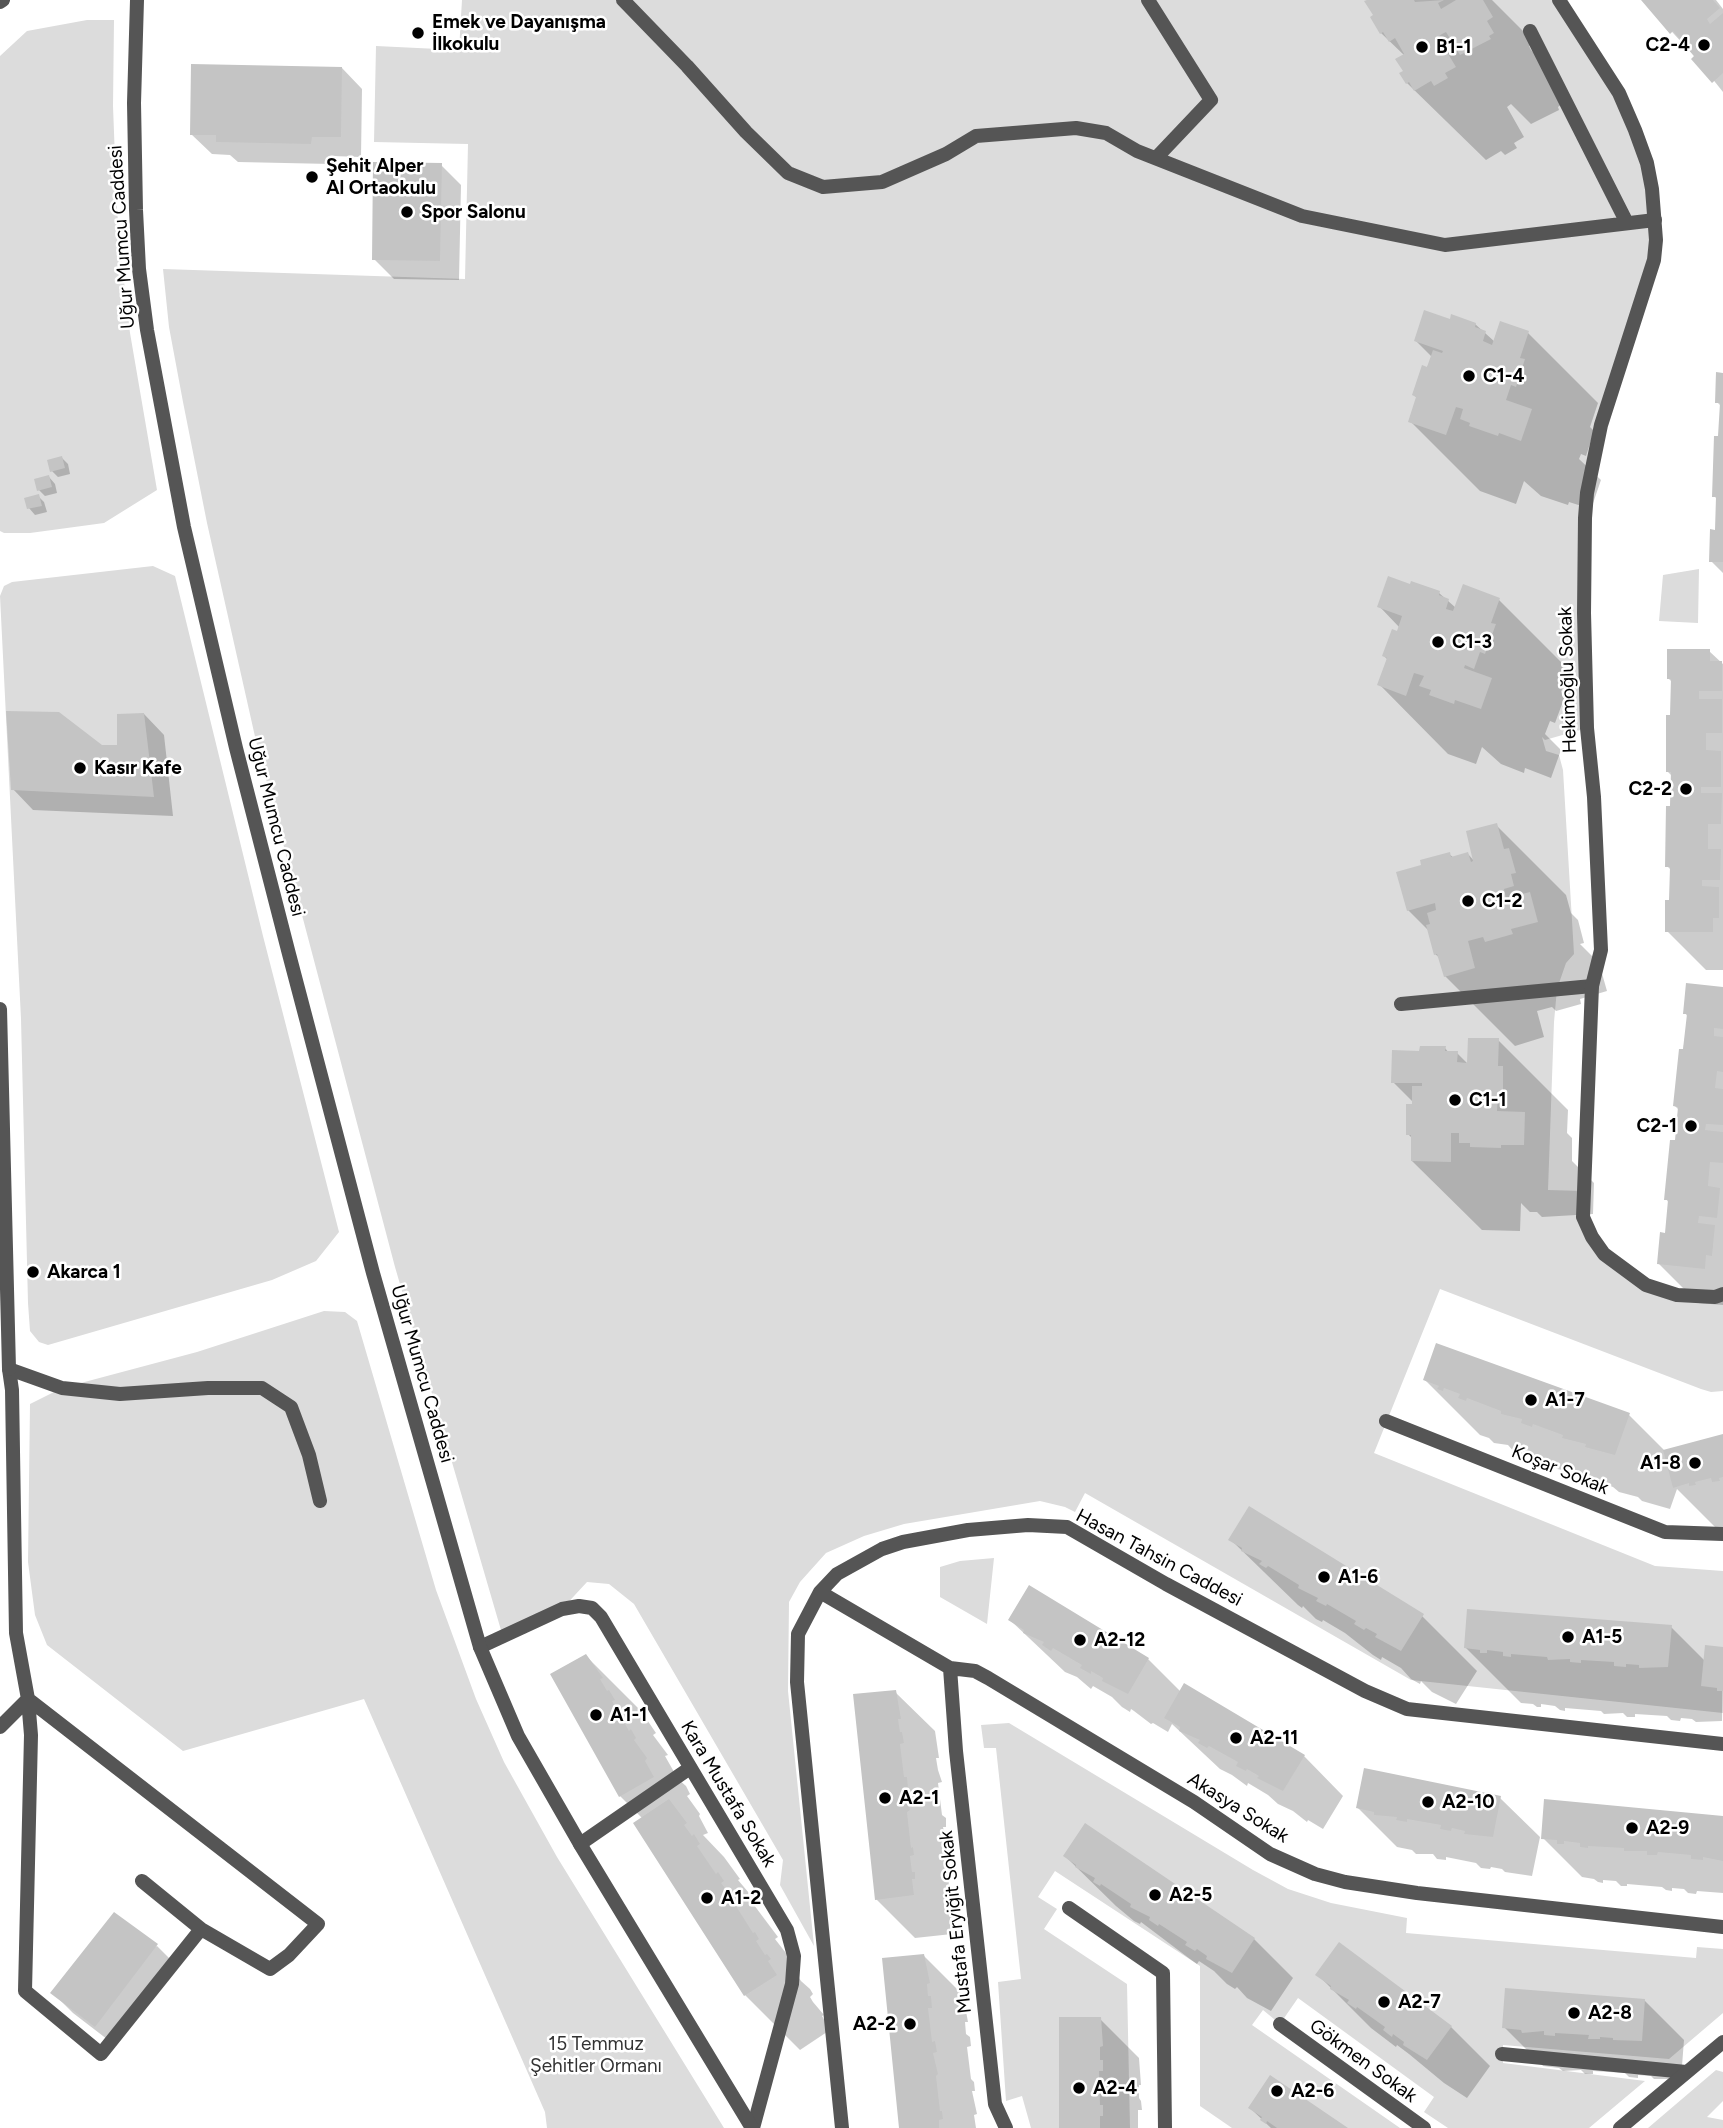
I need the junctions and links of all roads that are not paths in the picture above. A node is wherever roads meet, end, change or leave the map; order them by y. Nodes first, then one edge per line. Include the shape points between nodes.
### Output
1 (137, 0) edge
2 (623, 0) edge
3 (1149, 0) edge
4 (1559, 0) edge
5 (1530, 31) dead end
6 (1156, 158) junction
7 (1655, 220) junction
8 (1627, 223) junction
9 (1592, 986) junction
10 (1401, 1004) dead end
11 (0, 1009) edge
12 (1723, 1294) edge
13 (3, 1367) edge
14 (1387, 1421) dead end
15 (320, 1501) dead end
16 (1723, 1534) edge
17 (820, 1592) junction
18 (480, 1647) junction
19 (950, 1668) junction
20 (27, 1699) junction
21 (0, 1727) edge
22 (1723, 1744) edge
23 (690, 1768) junction
24 (580, 1844) junction
25 (142, 1881) dead end
26 (1069, 1908) dead end
27 (1723, 1927) edge
28 (201, 1929) junction
29 (1280, 2024) dead end
30 (1720, 2047) edge
31 (1502, 2054) dead end
32 (1686, 2072) junction
33 (753, 2128) edge
34 (842, 2128) edge
35 (1006, 2128) edge
36 (1165, 2128) edge
37 (1424, 2128) edge
38 (1620, 2128) edge

1 - 18 street, Uğur Mumcu Caddesi via 134,103 139,269 184,527 306,1020
2 - 6 street via 788,173 823,187 882,182 976,136 1076,128 1106,133
3 - 6 street via 1212,100
4 - 7 street, Hekimoğlu Sokak via 1619,93 1647,163
5 - 8 street
6 - 8 street via 1302,216 1445,245
7 - 8 street
7 - 9 street, Hekimoğlu Sokak via 1654,260 1601,425 1584,518 1587,728 1601,950
9 - 10 street
9 - 12 street, Hekimoğlu Sokak via 1583,1217 1587,1227 1604,1254 1646,1284 1677,1295
11 - 13 street
13 - 15 street via 62,1388 120,1394 262,1388 291,1407
13 - 20 street via 12,1390 16,1633
14 - 16 street, Koşar Sokak via 1665,1532
17 - 19 street, Akasya Sokak
17 - 22 street, Hasan Tahsin Caddesi via 837,1574 903,1542 1009,1526 1068,1527 1365,1691 1407,1709
17 - 34 street, Hasan Tahsin Caddesi via 798,1634 797,1682
18 - 23 street, Kara Mustafa Sokak via 562,1609 592,1608
18 - 24 street, Uğur Mumcu Caddesi via 518,1736
19 - 27 street, Akasya Sokak via 988,1678 1194,1802 1270,1854 1315,1874 1417,1894
19 - 35 street, Mustafa Eryiğit Sokak via 995,2104
20 - 21 street
20 - 28 street via 318,1924 270,1969
20 - 28 street via 31,1735 25,1991 101,2054
23 - 24 street
23 - 33 street, Kara Mustafa Sokak via 787,1930 794,1956 792,1984
24 - 33 street, Uğur Mumcu Caddesi
25 - 28 street
26 - 36 street via 1163,1973
29 - 37 street, Gökmen Sokak
30 - 32 street
31 - 32 street
32 - 38 street

